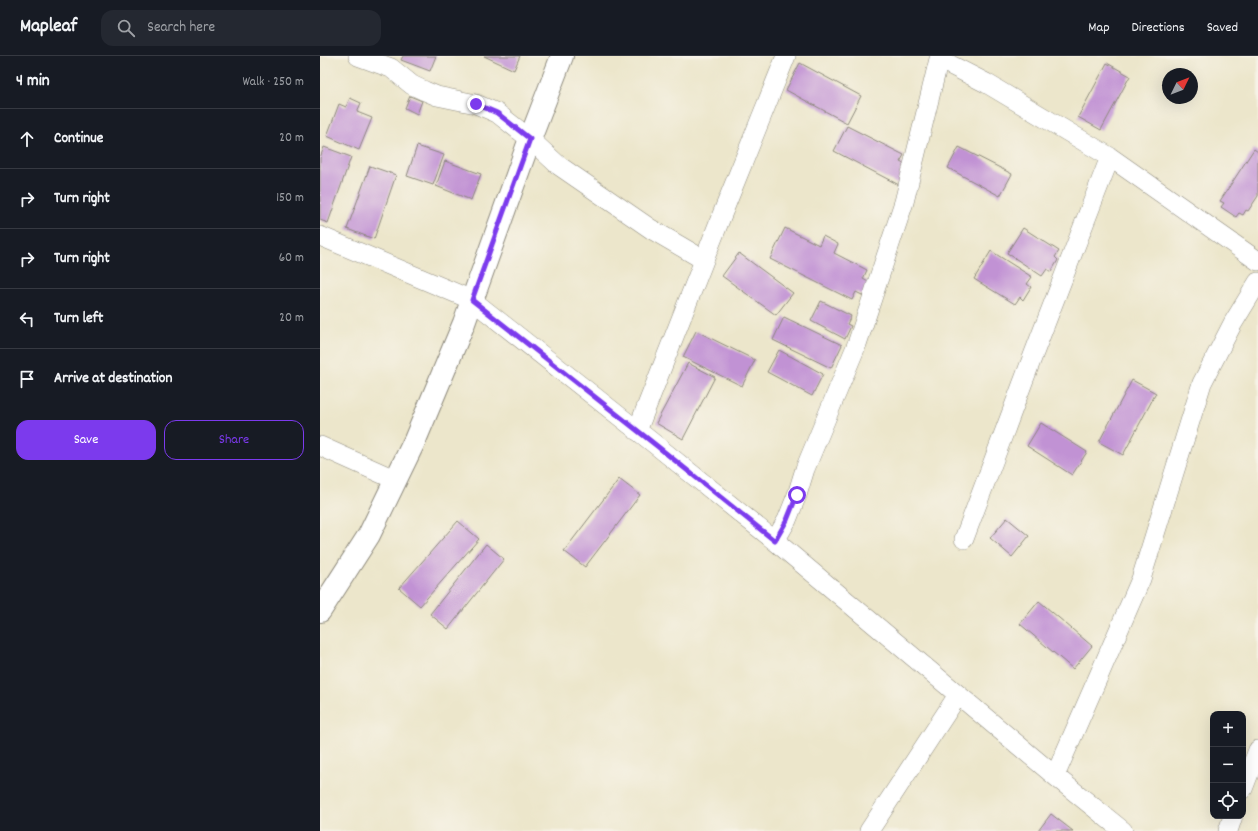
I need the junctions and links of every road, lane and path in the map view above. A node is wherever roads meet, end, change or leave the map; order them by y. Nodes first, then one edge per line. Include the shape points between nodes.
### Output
1 (358, 56) edge
2 (562, 56) edge
3 (786, 56) edge
4 (940, 58) edge
5 (530, 139) junction
6 (1110, 157) junction
7 (320, 236) edge
8 (704, 260) junction
9 (1258, 261) edge
10 (1258, 282) edge
11 (472, 300) junction
12 (637, 431) junction
13 (320, 446) edge
14 (396, 480) junction
15 (964, 539) dead end
16 (775, 541) junction
17 (320, 611) edge
18 (958, 695) junction
19 (1258, 750) edge
20 (1055, 776) junction
21 (1246, 783) edge
22 (1232, 819) edge
23 (869, 831) edge
24 (1122, 831) edge
25 (1228, 831) edge

1 - 5 street via 391,68 424,92 476,104 497,113
2 - 5 street
3 - 8 street
4 - 6 street
4 - 16 street via 904,202 857,344 805,469 787,520
5 - 8 street via 558,165 651,229
5 - 11 street
6 - 9 street
6 - 15 street
7 - 11 street
8 - 12 street
10 - 20 street via 1202,383 1141,579
11 - 12 street
11 - 14 street
12 - 16 street
13 - 14 street
14 - 17 street via 369,535
16 - 18 street
18 - 20 street
18 - 23 street
19 - 21 street
20 - 24 street
22 - 25 street

